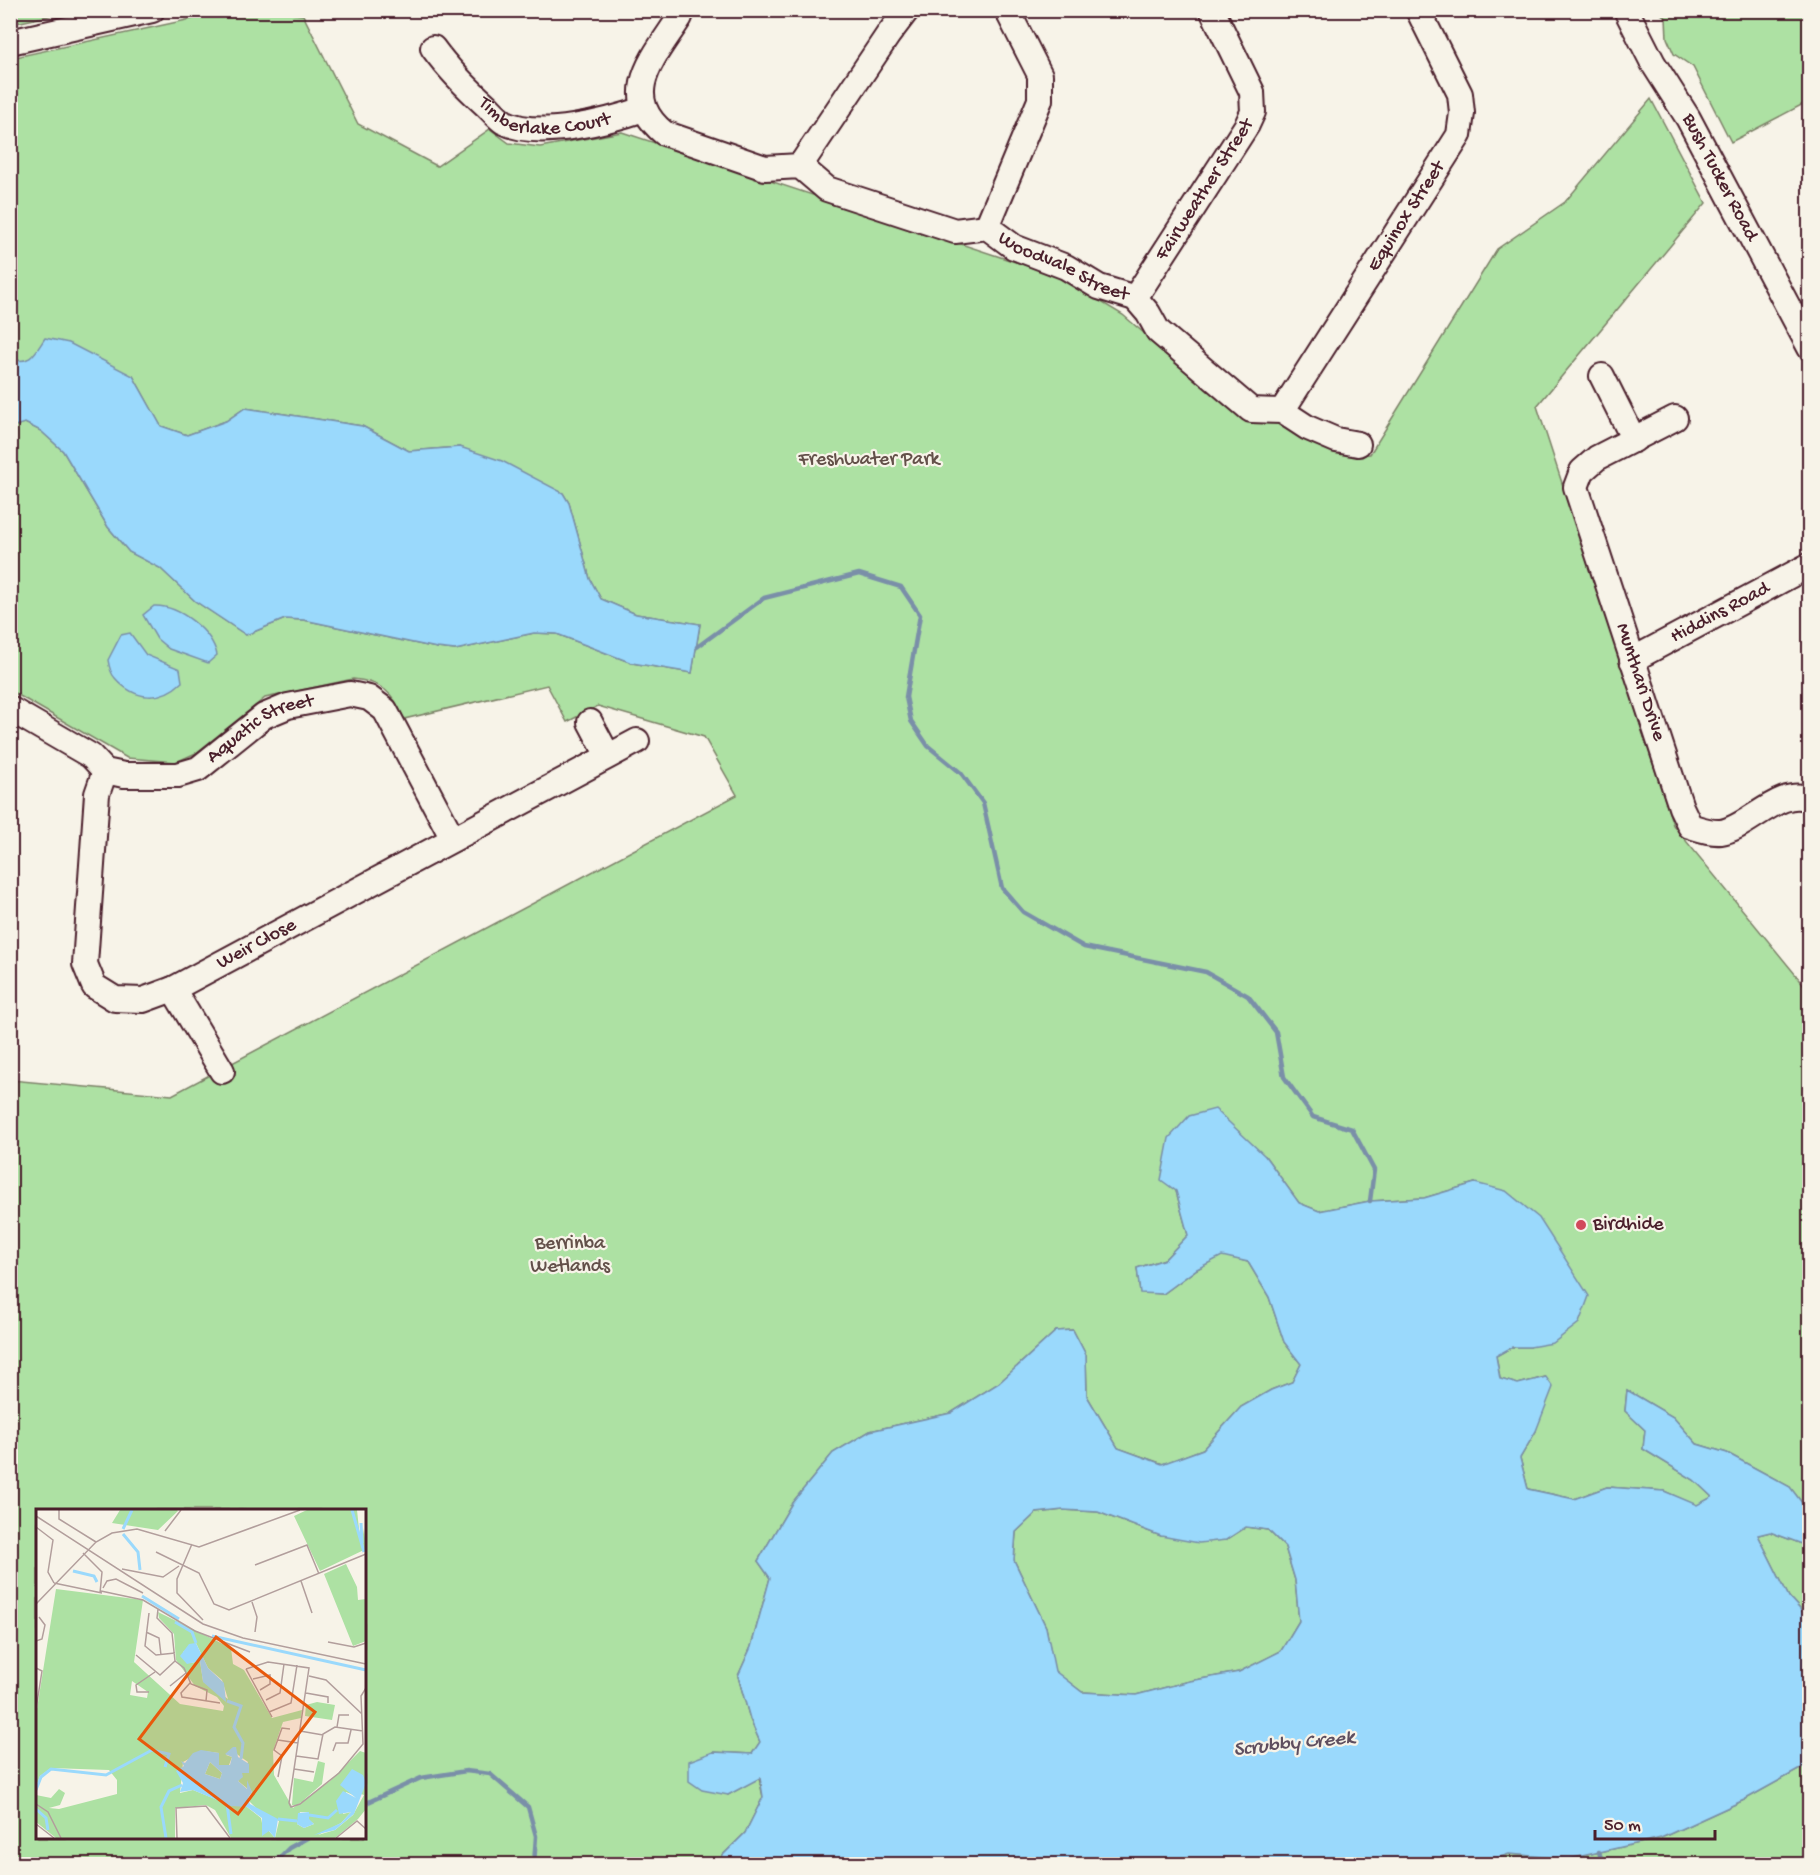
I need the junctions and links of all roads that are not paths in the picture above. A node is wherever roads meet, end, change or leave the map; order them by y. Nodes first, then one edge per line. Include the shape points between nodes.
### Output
1 (152, 10) edge
2 (682, 10) edge
3 (907, 10) edge
4 (1007, 10) edge
5 (1212, 10) edge
6 (1418, 10) edge
7 (1626, 10) edge
8 (10, 42) edge
9 (433, 48) dead end
10 (644, 110) junction
11 (800, 166) junction
12 (987, 227) junction
13 (1135, 298) junction
14 (1809, 348) edge
15 (1602, 376) dead end
16 (1282, 411) junction
17 (1675, 418) dead end
18 (1634, 440) junction
19 (1358, 444) dead end
20 (1809, 565) edge
21 (1632, 660) junction
22 (10, 709) edge
23 (590, 722) dead end
24 (637, 741) dead end
25 (608, 756) junction
26 (105, 771) junction
27 (1809, 800) edge
28 (453, 839) junction
29 (173, 989) junction
30 (222, 1071) dead end

1 - 8 street
2 - 10 street via 646,72 641,87
3 - 11 street
4 - 12 street via 1040,75 1040,100
5 - 13 street, Fairweather Street via 1252,92 1253,112
6 - 16 street, Equinox Street via 1460,94 1459,135
7 - 14 street, Bush Tucker Road via 1688,118
9 - 10 street, Timberlake Court via 450,72 503,121 526,129 555,129 617,119
10 - 11 street via 664,133 765,168
11 - 12 street, Woodvale Street via 827,189 955,231
12 - 13 street, Woodvale Street via 1014,247 1066,267 1099,287
13 - 16 street, Woodvale Street via 1158,331 1251,410
15 - 18 street
16 - 19 street via 1308,428
17 - 18 street, Munthari Drive
18 - 21 street, Munthari Drive via 1597,458 1582,471 1576,487
20 - 21 street, Hiddins Road
21 - 27 street, Munthari Drive via 1690,826 1723,832 1791,796
22 - 26 street via 91,756
23 - 25 street
24 - 25 street, Weir Close
25 - 28 street, Weir Close
26 - 28 street, Aquatic Street via 178,775 198,769 264,716 288,706 350,694 369,698 385,710
26 - 29 street, Weir Close via 97,794 85,964 94,986 115,999 143,1000
28 - 29 street, Weir Close
29 - 30 street

